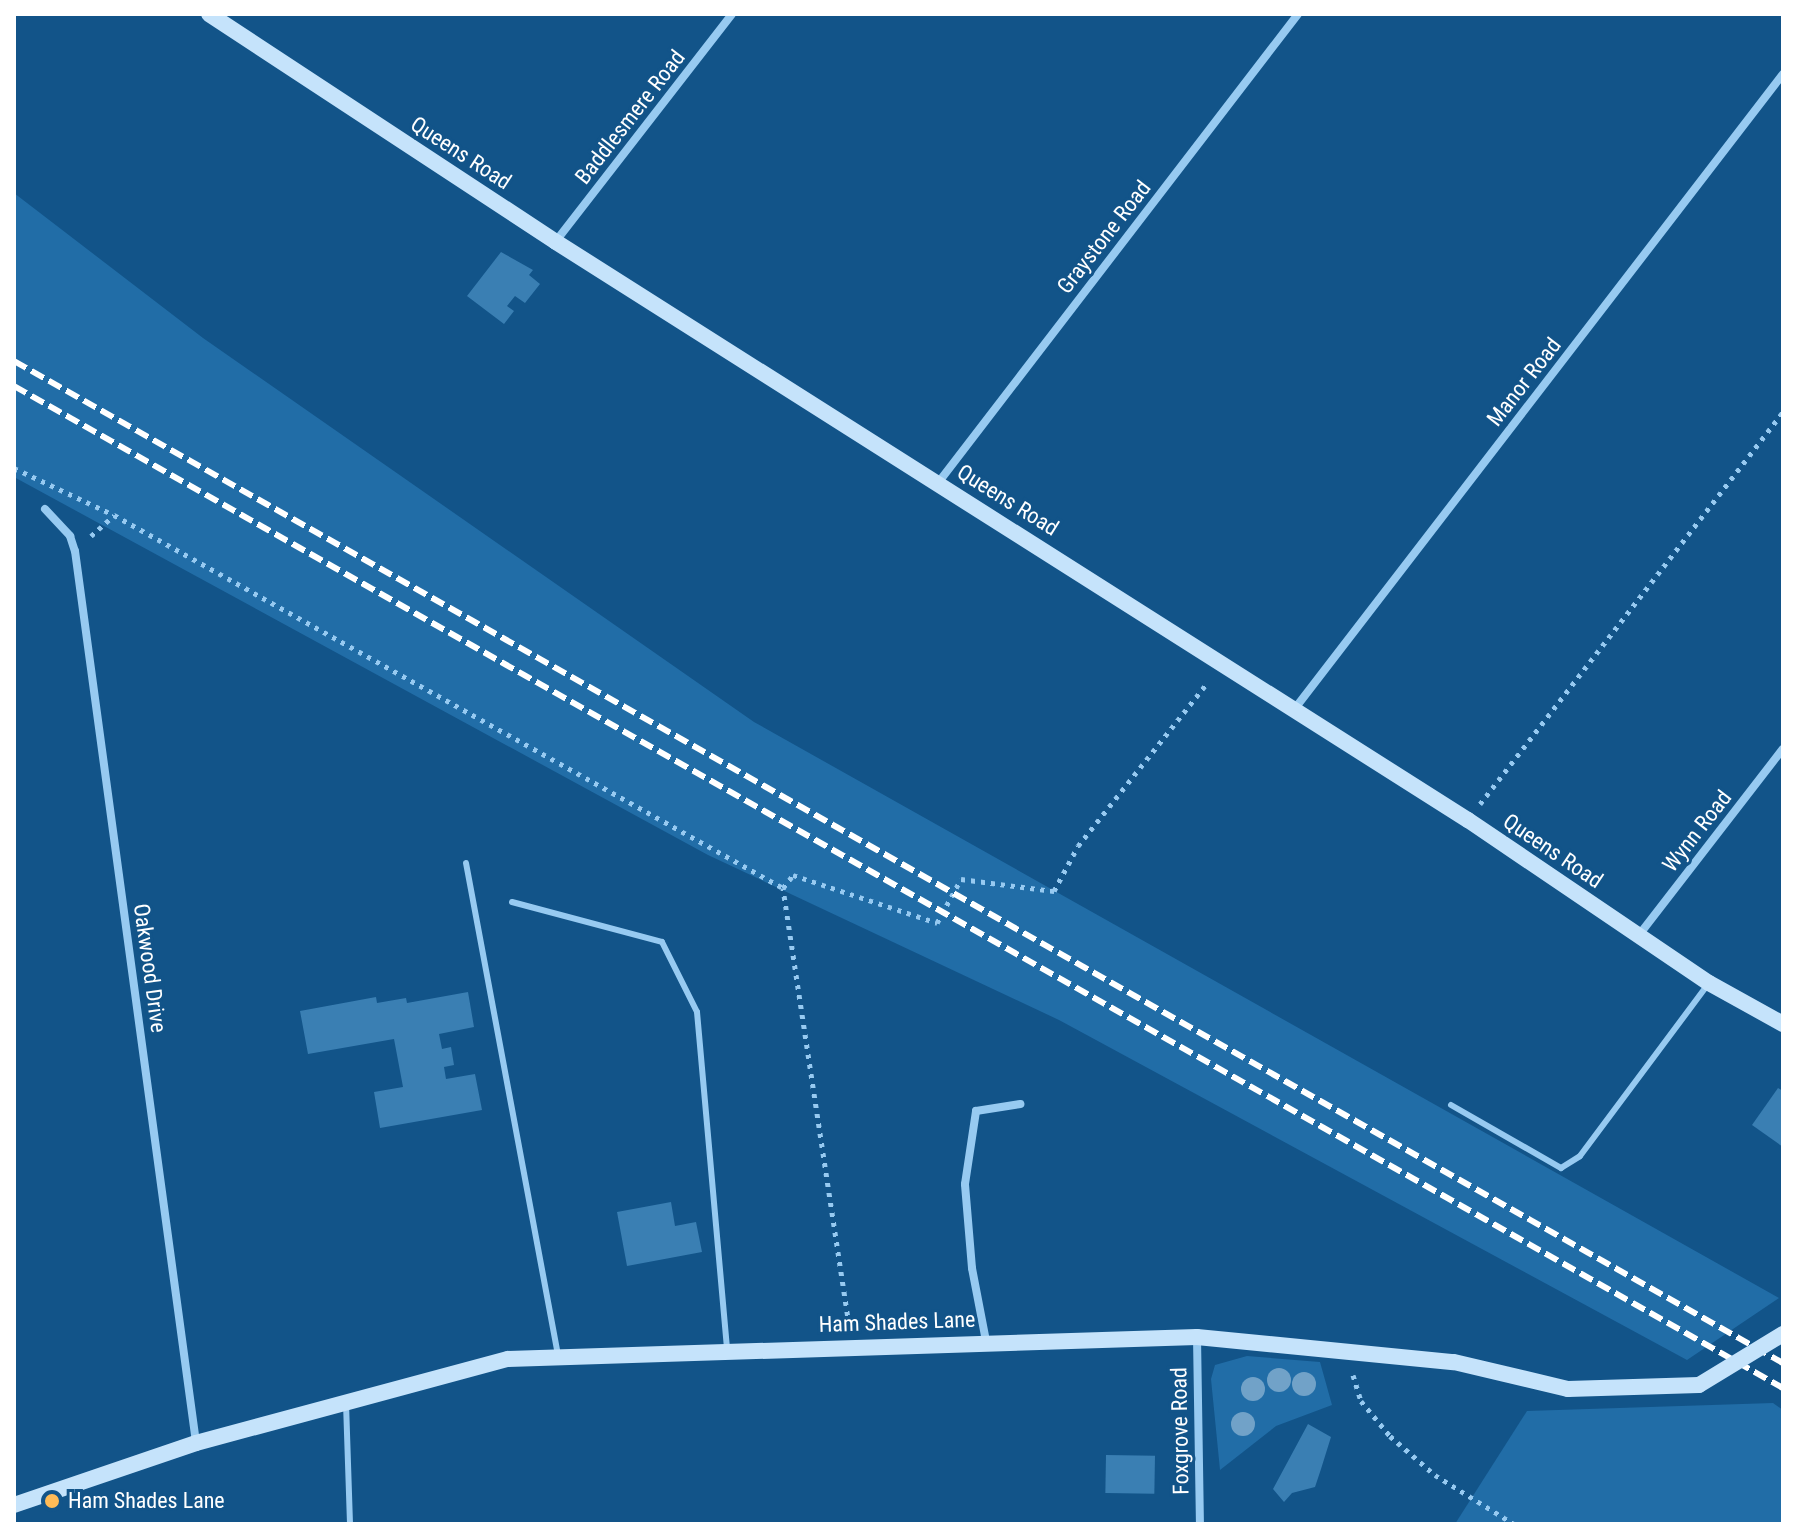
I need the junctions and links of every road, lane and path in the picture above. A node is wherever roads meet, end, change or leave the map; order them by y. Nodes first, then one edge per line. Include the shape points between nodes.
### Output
1 (209, 14) edge
2 (732, 14) edge
3 (1298, 14) edge
4 (1783, 74) edge
5 (556, 242) junction
6 (1783, 412) edge
7 (14, 468) edge
8 (938, 483) junction
9 (45, 509) dead end
10 (114, 515) junction
11 (75, 551) junction
12 (1224, 662) junction
13 (1293, 712) junction
14 (1783, 749) edge
15 (1468, 820) junction
16 (466, 863) dead end
17 (783, 888) junction
18 (512, 902) dead end
19 (1639, 935) junction
20 (1709, 983) junction
21 (1783, 1024) edge
22 (1020, 1104) dead end
23 (1451, 1105) dead end
24 (1783, 1334) edge
25 (1197, 1337) junction
26 (986, 1341) junction
27 (852, 1346) junction
28 (727, 1351) junction
29 (1349, 1355) junction
30 (558, 1358) junction
31 (346, 1403) junction
32 (196, 1443) junction
33 (14, 1505) edge
34 (350, 1524) edge
35 (1200, 1524) edge
36 (1514, 1524) edge

1 - 5 street, Queens Road
2 - 5 street, Baddlesmere Road
3 - 8 street, Graystone Road
4 - 13 street, Manor Road
5 - 8 street, Queens Road
6 - 15 path
7 - 10 path
8 - 12 street, Queens Road
9 - 11 street, Oakwood Drive via 70,536
10 - 11 path
10 - 17 path
11 - 32 street, Oakwood Drive
12 - 13 street, Queens Road
12 - 17 path via 1078,846 1054,891 961,879 937,923 793,875
13 - 15 street, Queens Road
14 - 19 street, Wynn Road
15 - 19 street, Queens Road
16 - 30 lane
17 - 27 path
18 - 28 lane via 662,942 697,1012
19 - 20 street, Queens Road
20 - 21 street, Queens Road
20 - 23 lane via 1580,1156 1561,1168
22 - 26 street via 976,1111 965,1184 972,1268
24 - 29 street, Ham Shades Lane, bridge via 1699,1385 1568,1389 1454,1362
25 - 26 street, Ham Shades Lane
25 - 29 street, Ham Shades Lane
25 - 35 street, Foxgrove Road
26 - 27 street, Ham Shades Lane
27 - 28 street, Ham Shades Lane
28 - 30 street, Ham Shades Lane
29 - 36 path via 1361,1401 1390,1436 1435,1475
30 - 31 street, Ham Shades Lane via 508,1359
31 - 32 street, Ham Shades Lane
31 - 34 lane
32 - 33 street, Ham Shades Lane

